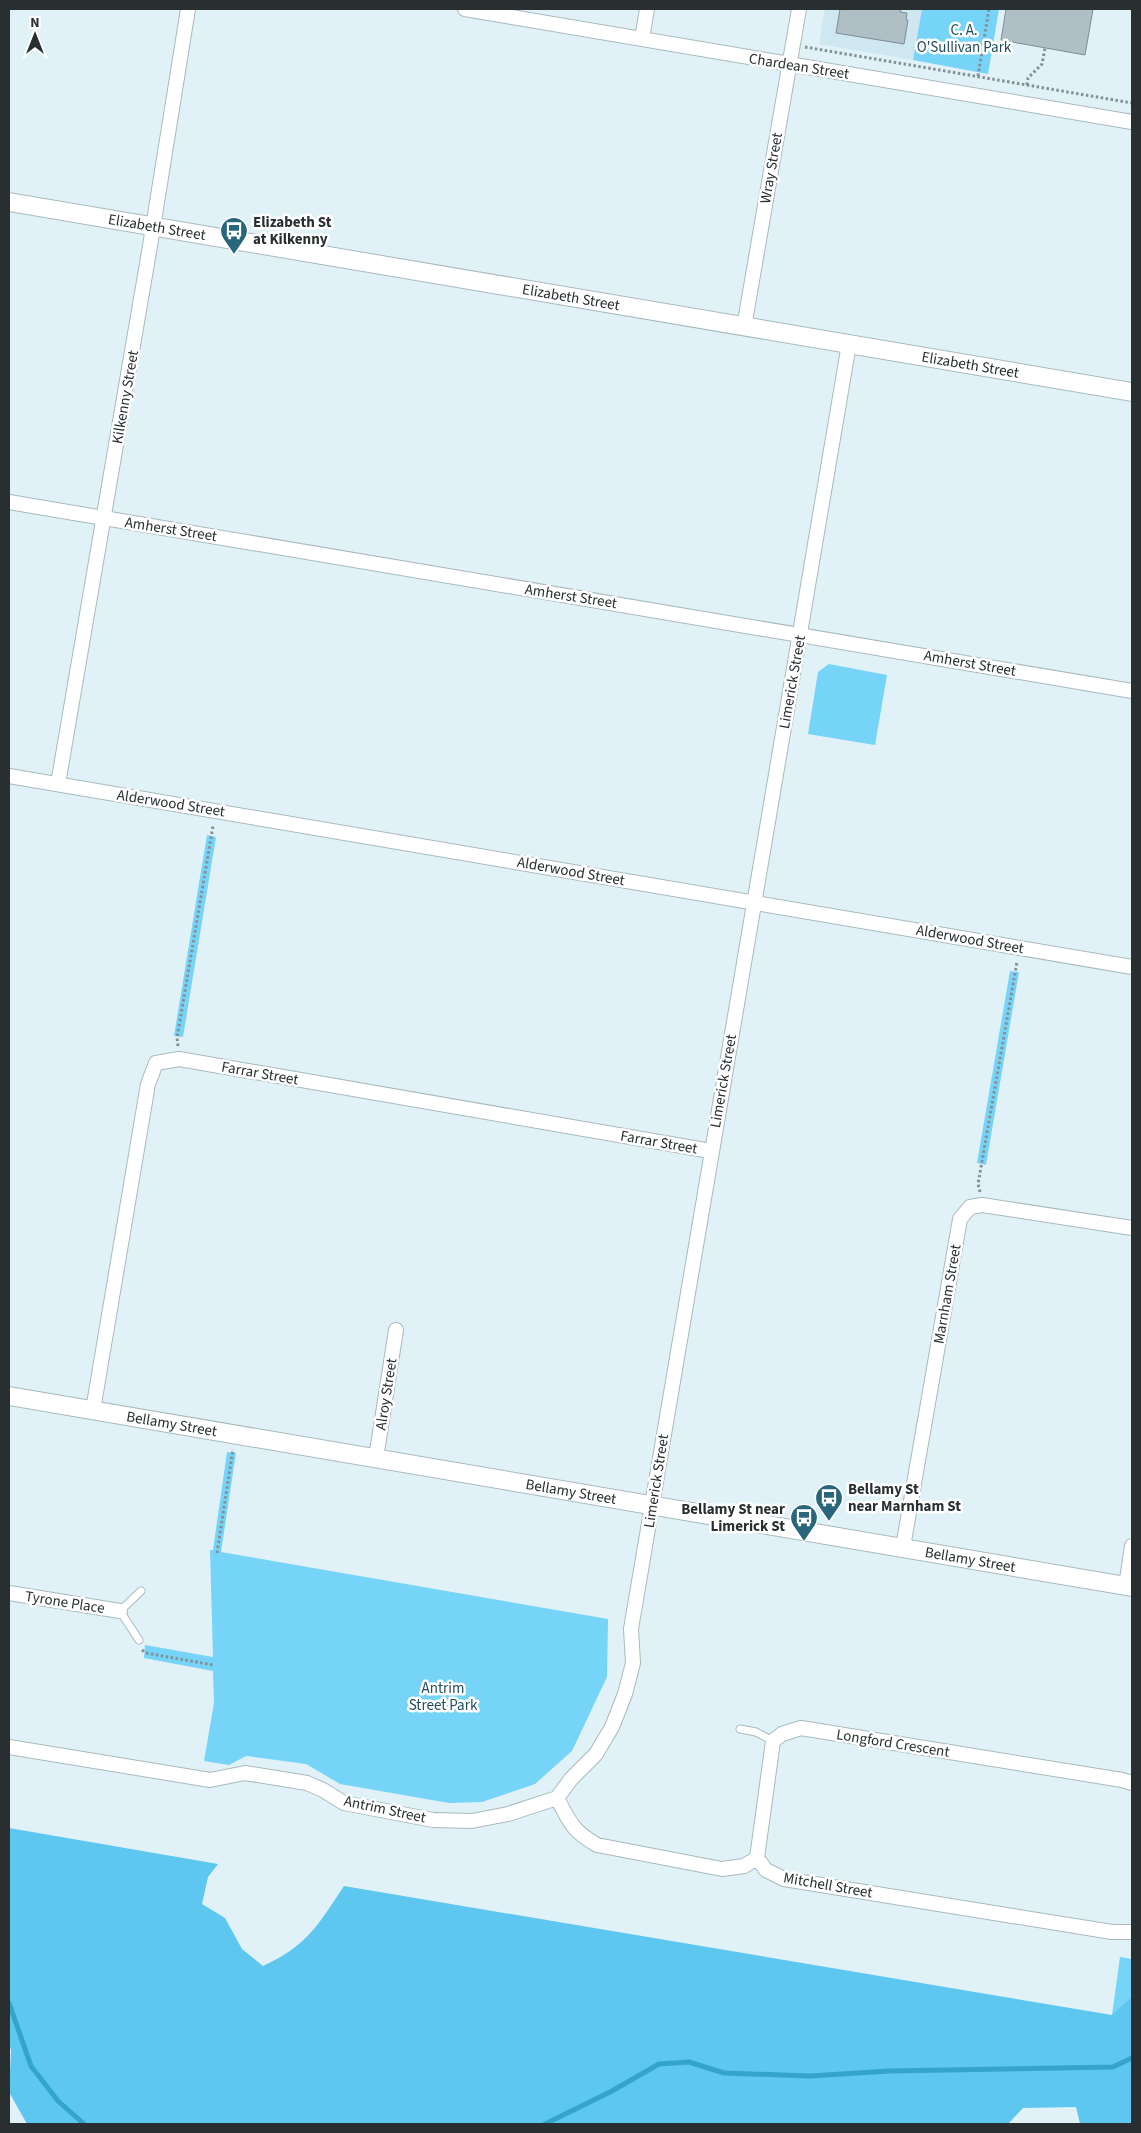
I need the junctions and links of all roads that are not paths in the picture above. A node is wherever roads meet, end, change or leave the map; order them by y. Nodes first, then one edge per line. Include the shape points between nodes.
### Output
1 (188, 9) edge
2 (465, 9) edge
3 (647, 9) edge
4 (799, 9) edge
5 (642, 40) junction
6 (789, 65) junction
7 (1132, 122) edge
8 (9, 202) edge
9 (154, 226) junction
10 (744, 327) junction
11 (849, 344) junction
12 (1132, 392) edge
13 (9, 502) edge
14 (104, 518) junction
15 (800, 634) junction
16 (1132, 691) edge
17 (9, 776) edge
18 (58, 784) junction
19 (754, 903) junction
20 (1132, 967) edge
21 (711, 1151) junction
22 (1132, 1228) edge
23 (396, 1330) dead end
24 (9, 1396) edge
25 (93, 1410) junction
26 (376, 1458) junction
27 (652, 1504) junction
28 (1132, 1546) edge
29 (903, 1547) junction
30 (1129, 1586) edge
31 (141, 1591) dead end
32 (9, 1593) edge
33 (120, 1611) junction
34 (139, 1640) road end
35 (740, 1728) dead end
36 (773, 1741) junction
37 (9, 1747) edge
38 (1132, 1783) edge
39 (557, 1798) junction
40 (757, 1858) junction
41 (1132, 1932) edge

1 - 9 street, Kilkenny Street
2 - 5 street, Chardean Street
3 - 5 street
4 - 6 street, Wray Street
5 - 6 street, Chardean Street
6 - 7 street, Chardean Street
6 - 10 street, Wray Street
8 - 9 street, Elizabeth Street
9 - 10 street, Elizabeth Street
9 - 14 street, Kilkenny Street
10 - 11 street, Elizabeth Street
11 - 12 street, Elizabeth Street
11 - 15 street, Limerick Street
13 - 14 street, Amherst Street
14 - 15 street, Amherst Street
14 - 18 street, Kilkenny Street
15 - 16 street, Amherst Street
15 - 19 street, Limerick Street
17 - 18 street, Alderwood Street
18 - 19 street, Alderwood Street
19 - 20 street, Alderwood Street
19 - 21 street, Limerick Street
21 - 25 street, Farrar Street via 179,1059 156,1063 148,1084
21 - 27 street, Limerick Street
22 - 29 street, Marnham Street via 982,1205 970,1207 960,1220
23 - 26 street, Alroy Street
24 - 25 street, Bellamy Street
25 - 26 street, Bellamy Street
26 - 27 street, Bellamy Street
27 - 29 street, Bellamy Street
27 - 39 street, Limerick Street via 631,1630 633,1663 625,1694 612,1727 596,1754
28 - 30 street
29 - 30 street, Bellamy Street
31 - 33 lane
32 - 33 street, Tyrone Place
33 - 34 lane
35 - 36 lane
36 - 38 street, Longford Crescent via 782,1734 801,1728
36 - 40 street
37 - 39 street, Antrim Street via 210,1780 244,1773 307,1783 344,1803 433,1820 472,1821 508,1814
39 - 40 street via 571,1825 597,1845 722,1869 744,1866
40 - 41 street, Mitchell Street via 766,1870 784,1879 1112,1932

